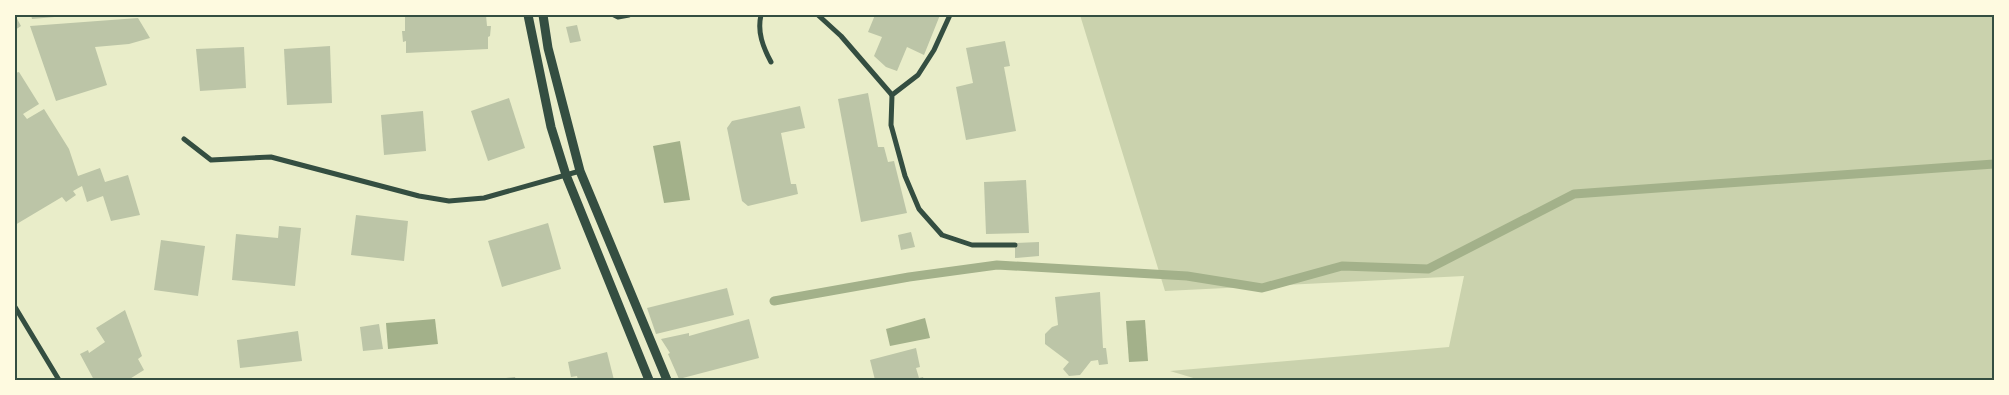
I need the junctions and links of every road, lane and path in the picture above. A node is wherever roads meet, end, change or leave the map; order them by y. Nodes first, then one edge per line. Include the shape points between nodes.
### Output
1 (528, 15) edge
2 (543, 15) edge
3 (614, 15) edge
4 (628, 15) edge
5 (761, 15) edge
6 (818, 15) edge
7 (950, 15) edge
8 (771, 62) dead end
9 (892, 95) junction
10 (184, 139) dead end
11 (580, 171) junction
12 (566, 175) junction
13 (1014, 244) dead end
14 (15, 306) edge
15 (59, 380) edge
16 (649, 380) edge
17 (668, 380) edge

1 - 12 street via 551,127
2 - 11 street via 550,56
3 - 4 street
5 - 8 street via 762,45
6 - 9 street via 841,36
7 - 9 street via 918,75
9 - 13 street via 891,125 905,176 919,209 942,235 972,245
10 - 12 street via 211,160 271,157 449,201 484,198
11 - 12 street
11 - 17 street
12 - 16 street
14 - 15 street

